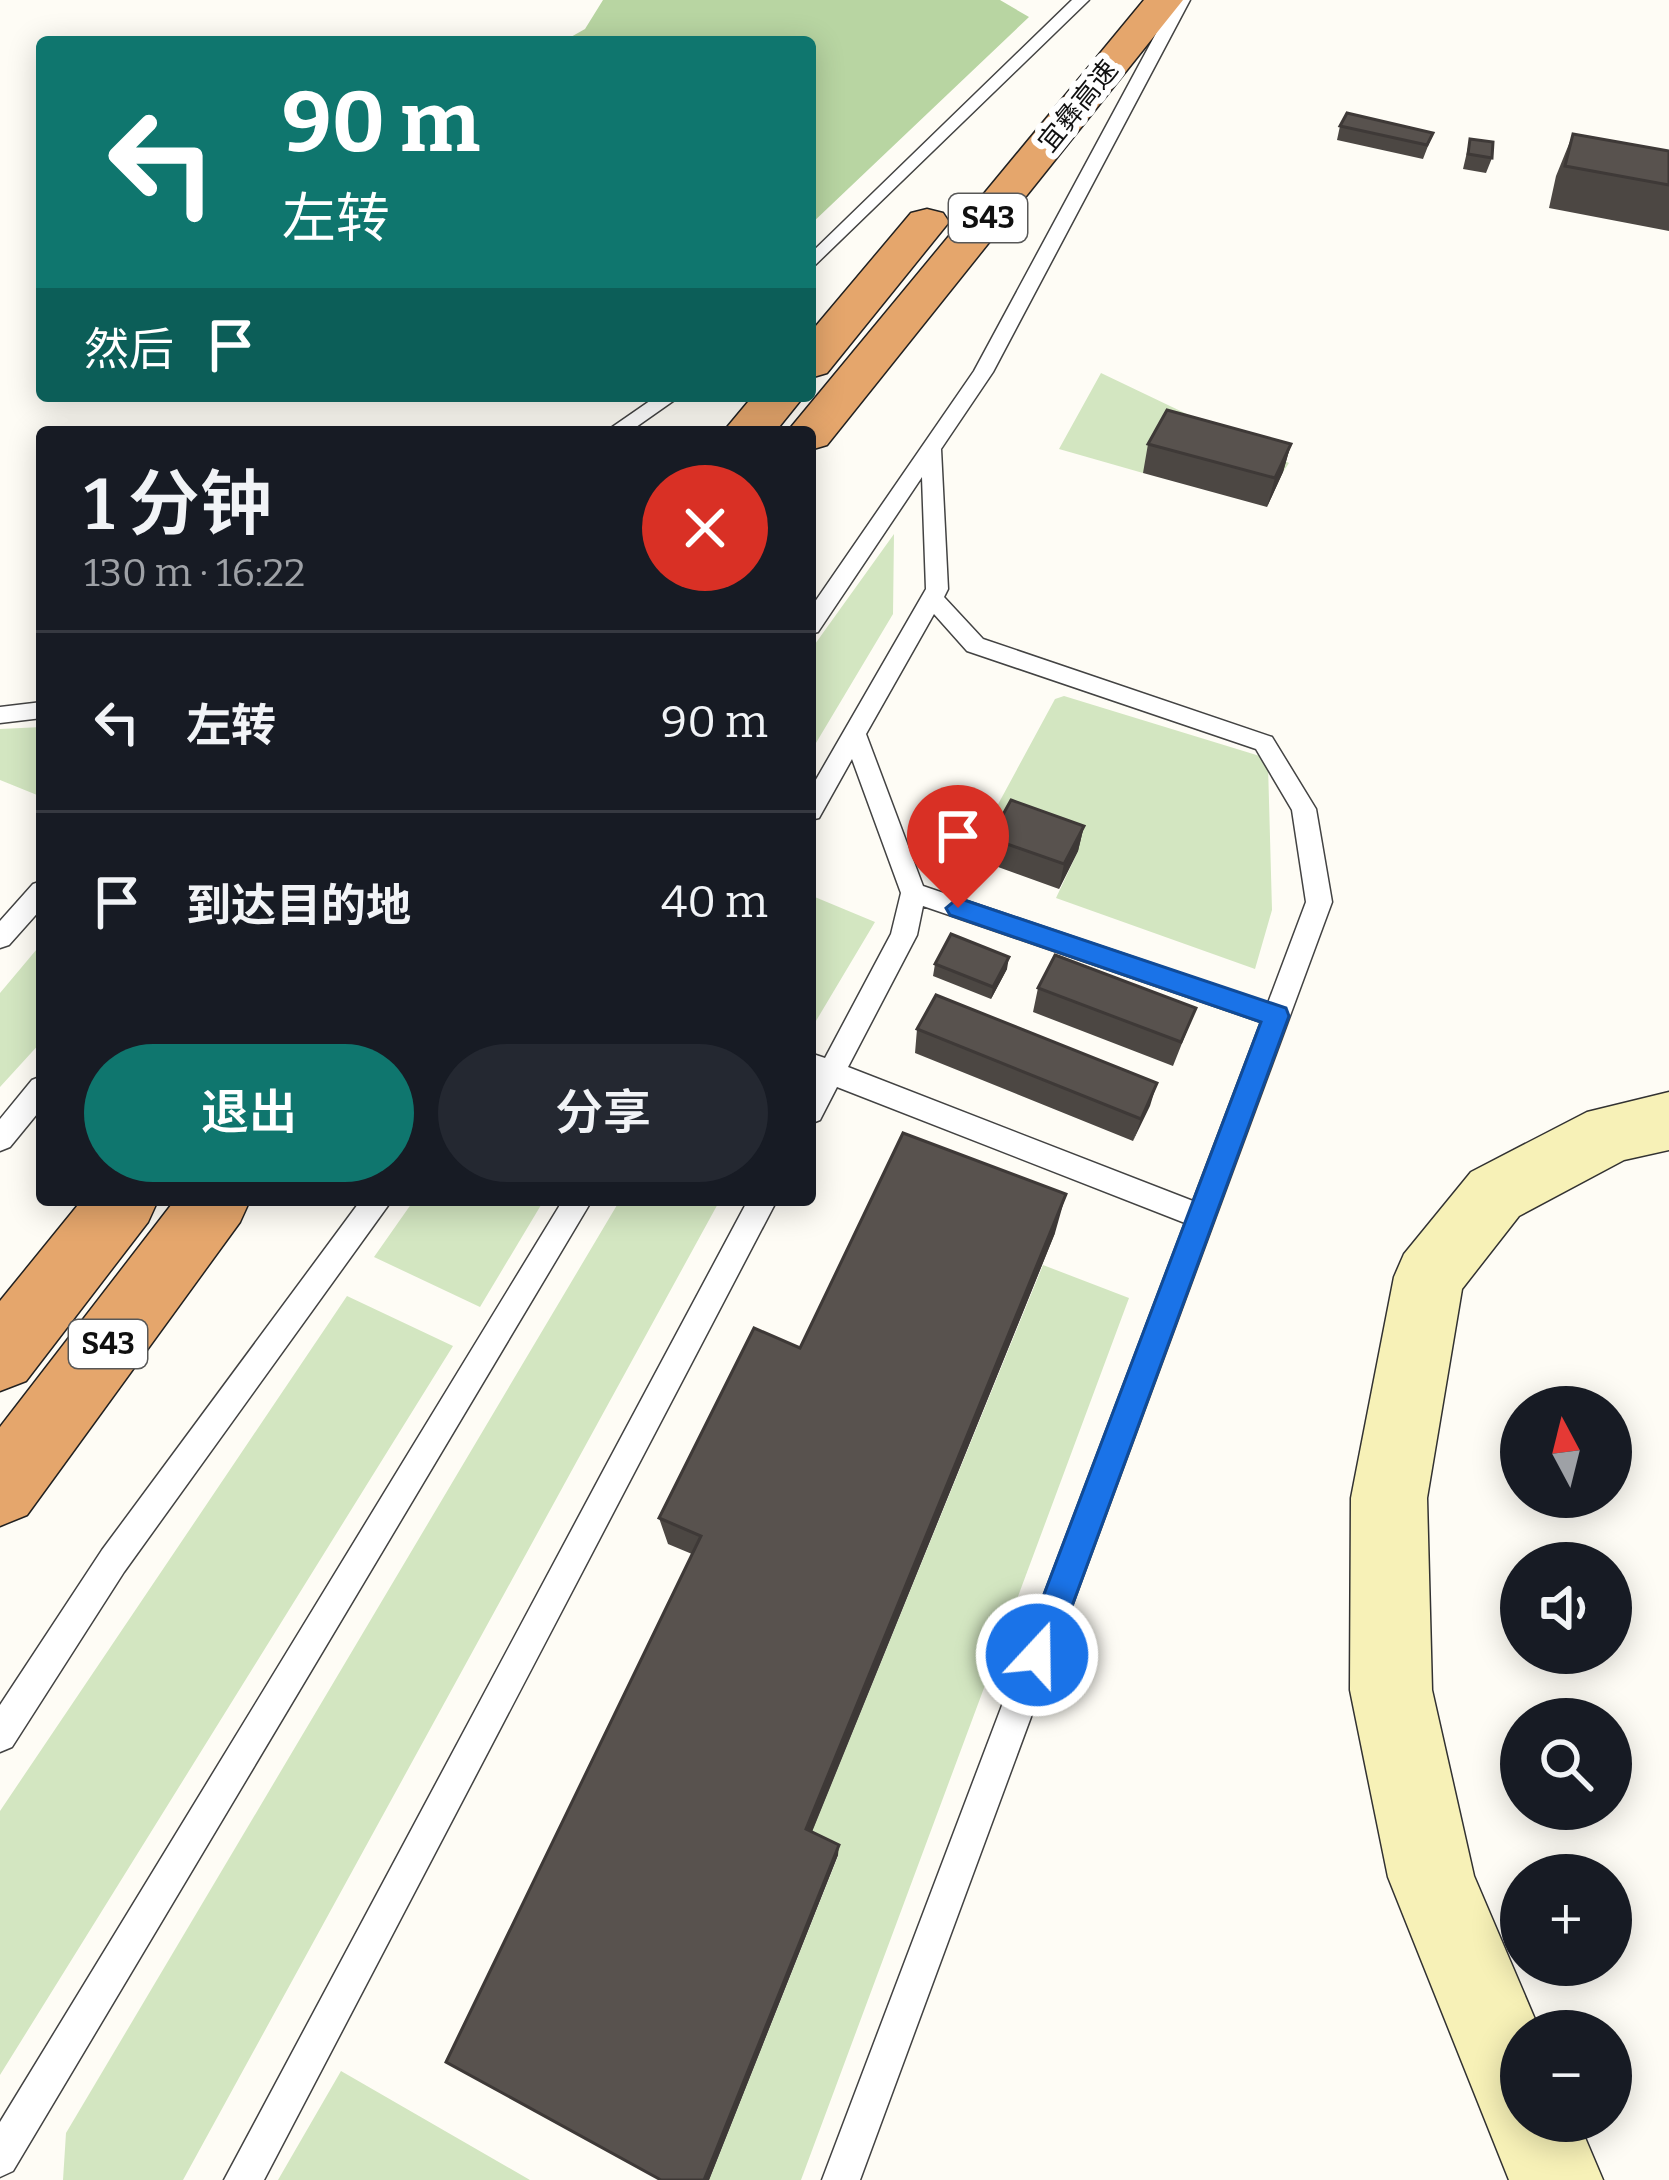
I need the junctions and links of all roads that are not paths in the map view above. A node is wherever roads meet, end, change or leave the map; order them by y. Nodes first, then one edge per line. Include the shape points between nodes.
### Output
1 (1081, 0) edge
2 (1117, 0) edge
3 (1164, 0) edge
4 (1181, 0) edge
5 (992, 146) dead end
6 (950, 195) dead end
7 (816, 258) edge
8 (816, 356) edge
9 (660, 402) edge
10 (662, 402) edge
11 (775, 402) edge
12 (624, 426) edge
13 (638, 426) edge
14 (753, 426) edge
15 (816, 427) edge
16 (931, 451) junction
17 (932, 598) junction
18 (816, 617) edge
19 (36, 711) edge
20 (0, 715) edge
21 (854, 734) junction
22 (816, 800) edge
23 (913, 893) junction
24 (36, 898) edge
25 (0, 938) edge
26 (1276, 1016) junction
27 (820, 1068) edge
28 (36, 1095) edge
29 (1669, 1121) edge
30 (0, 1139) edge
31 (119, 1206) edge
32 (212, 1206) edge
33 (374, 1206) edge
34 (574, 1206) edge
35 (760, 1206) edge
36 (1202, 1217) junction
37 (0, 1357) edge
38 (0, 1488) edge
39 (0, 1736) edge
40 (1500, 2045) edge
41 (1540, 2142) edge
42 (0, 2158) edge
43 (243, 2180) edge
44 (841, 2180) edge
45 (1556, 2180) edge

1 - 7 lane
2 - 5 highway, 宜彝高速 / S43
3 - 15 highway, 宜彝高速 / S43
4 - 16 lane via 1030,288
6 - 8 highway, S43
9 - 12 lane
10 - 13 lane
11 - 14 highway
16 - 17 lane via 938,589
16 - 18 lane
17 - 21 lane
17 - 26 lane via 975,645 1264,743 1304,809 1319,902
19 - 20 lane
21 - 22 lane
21 - 23 lane
23 - 26 lane
23 - 27 lane via 904,935
24 - 25 lane
26 - 36 lane
27 - 36 lane
28 - 30 lane
29 - 40 main road via 1611,1133 1495,1194 1429,1277 1389,1498 1391,1690 1431,1877
31 - 37 highway, S43
32 - 38 highway, S43
33 - 39 lane via 112,1562
34 - 42 lane
35 - 43 lane
36 - 44 lane
41 - 45 main road

